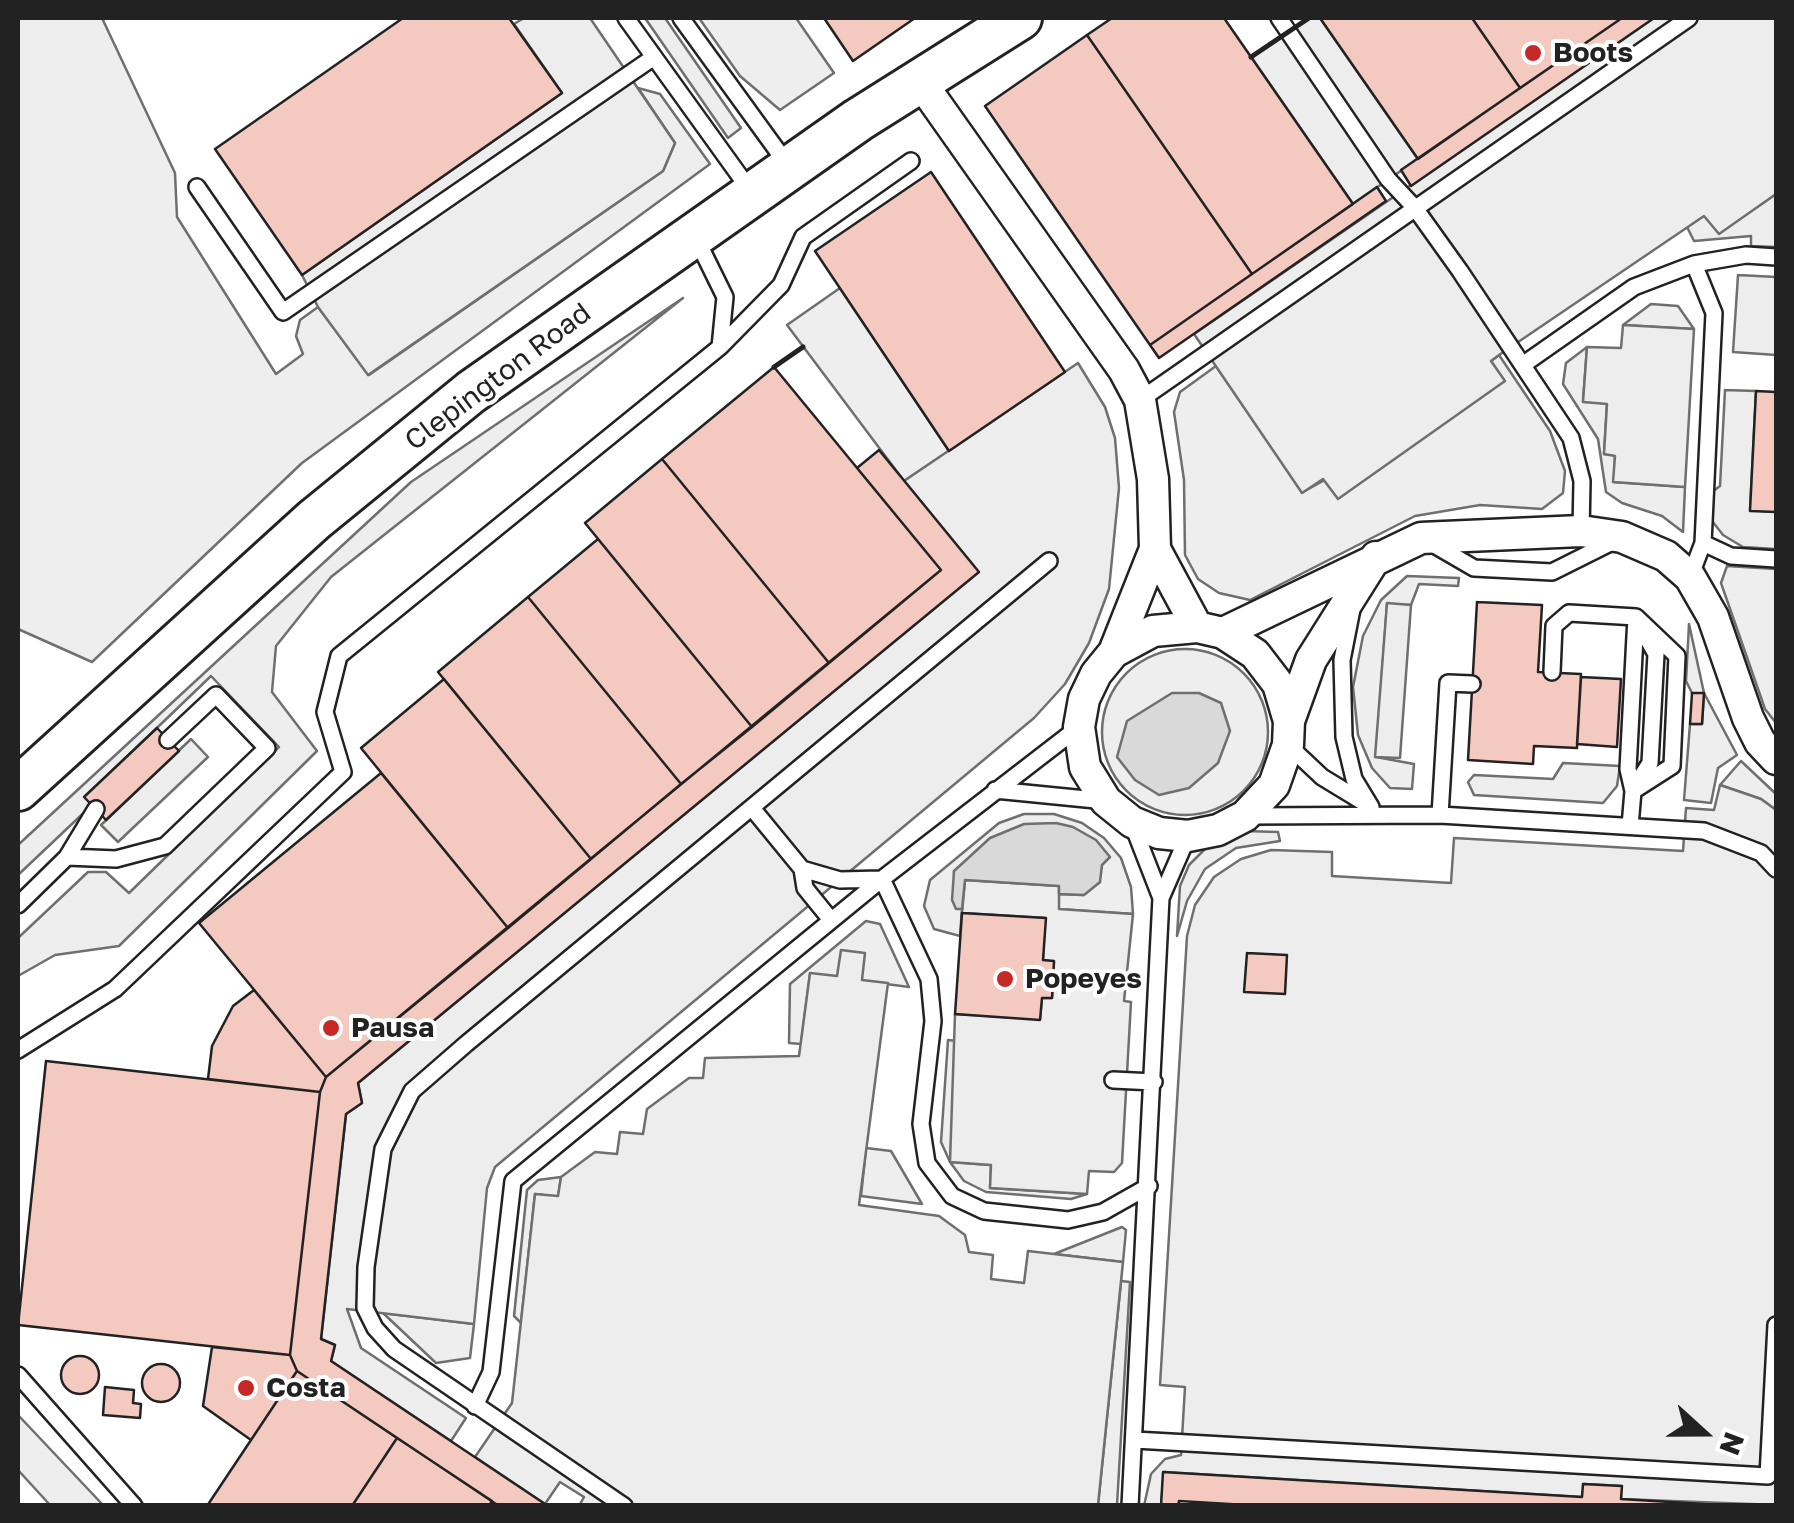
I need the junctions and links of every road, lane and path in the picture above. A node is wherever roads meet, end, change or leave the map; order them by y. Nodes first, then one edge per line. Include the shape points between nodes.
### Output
1 (626, 18) edge
2 (681, 18) edge
3 (1020, 18) edge
4 (1279, 18) edge
5 (1690, 18) edge
6 (654, 57) junction
7 (922, 84) junction
8 (912, 160) dead end
9 (789, 168) junction
10 (197, 187) dead end
11 (752, 193) junction
12 (1415, 208) junction
13 (694, 234) junction
14 (1776, 257) edge
15 (1694, 264) junction
16 (720, 347) junction
17 (1524, 364) junction
18 (1140, 400) junction
19 (1582, 530) junction
20 (1622, 537) junction
21 (1421, 538) junction
22 (1703, 544) junction
23 (1155, 550) junction
24 (1376, 557) junction
25 (1776, 559) edge
26 (1050, 561) dead end
27 (1690, 578) junction
28 (1357, 586) junction
29 (1636, 617) junction
30 (1210, 630) junction
31 (1114, 652) junction
32 (1552, 672) dead end
33 (1472, 684) dead end
34 (1079, 727) junction
35 (1288, 733) junction
36 (168, 740) dead end
37 (1776, 759) edge
38 (18, 789) edge
39 (995, 790) junction
40 (1633, 791) junction
41 (1106, 801) junction
42 (1371, 807) junction
43 (752, 808) junction
44 (96, 810) dead end
45 (1389, 814) junction
46 (1440, 815) junction
47 (1245, 816) junction
48 (1132, 822) junction
49 (1630, 826) junction
50 (1188, 836) junction
51 (68, 857) junction
52 (802, 869) junction
53 (1776, 869) edge
54 (882, 879) junction
55 (1161, 898) junction
56 (18, 906) edge
57 (831, 920) junction
58 (18, 1050) edge
59 (1113, 1080) dead end
60 (1154, 1082) junction
61 (1149, 1186) junction
62 (1776, 1325) edge
63 (18, 1375) edge
64 (475, 1406) junction
65 (1135, 1440) junction
66 (134, 1506) edge
67 (624, 1506) edge
68 (1130, 1506) edge

1 - 6 lane
2 - 9 lane
3 - 7 main road, Clepington Road
4 - 12 lane via 1388,179
5 - 12 lane
6 - 10 lane via 283,312
6 - 11 lane
7 - 9 main road, Clepington Road
7 - 18 street
8 - 16 lane via 803,237 781,285
9 - 11 main road, Clepington Road
11 - 13 main road, Clepington Road
12 - 17 lane
12 - 18 lane
13 - 16 lane via 725,297
13 - 38 main road, Clepington Road via 471,392 314,520
14 - 15 lane
15 - 17 lane via 1634,287
15 - 22 lane via 1714,313
16 - 58 lane via 338,656 325,712 342,772 115,989
17 - 19 lane via 1571,438 1582,481
18 - 23 street via 1153,479
19 - 20 street
19 - 21 street
20 - 21 lane via 1552,572 1474,568
20 - 27 street via 1666,556
21 - 24 street
22 - 25 lane via 1731,556
22 - 27 lane
23 - 30 street
23 - 31 street
24 - 28 street
24 - 30 street
26 - 43 lane
27 - 37 street via 1713,617 1748,718
28 - 35 street via 1311,660
28 - 42 lane via 1342,660 1344,737 1354,779
29 - 32 lane via 1569,613 1554,626
29 - 40 lane via 1628,769
29 - 40 lane via 1677,656 1672,766
30 - 31 street via 1153,630
30 - 35 street via 1255,654 1267,669 1278,684
31 - 34 street via 1084,699
33 - 46 lane via 1448,682
34 - 39 lane
34 - 41 street via 1085,766
35 - 42 lane via 1322,777
35 - 47 street via 1274,785
36 - 51 lane via 216,695 267,748 164,846 116,859
39 - 41 lane
39 - 54 lane
40 - 49 lane
41 - 48 street
42 - 45 lane
43 - 52 lane
43 - 64 lane via 412,1091 382,1148 365,1308 394,1349
44 - 51 lane
45 - 46 lane
45 - 47 lane
46 - 49 lane
47 - 50 street
48 - 50 street
48 - 55 lane
49 - 53 lane via 1726,836 1761,853
50 - 55 lane
51 - 56 lane
52 - 54 lane via 840,880
52 - 57 lane via 805,888
54 - 57 lane
54 - 61 lane via 929,979 933,1021 921,1124 926,1163 952,1196 984,1211 1068,1220 1103,1212
55 - 60 lane
57 - 64 lane via 514,1180 490,1372
59 - 60 lane
60 - 61 lane
61 - 65 lane
62 - 65 lane via 1768,1476
63 - 66 lane
64 - 67 lane
65 - 68 lane

